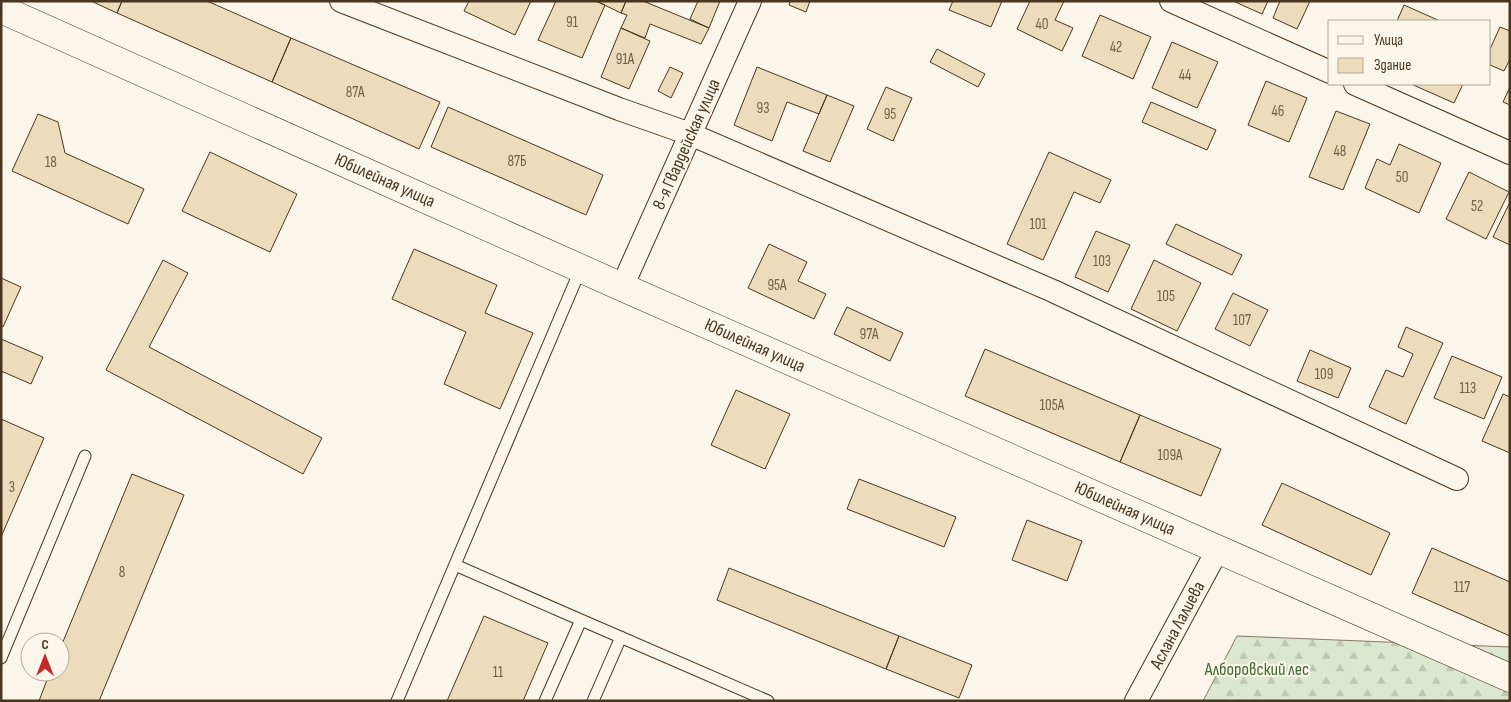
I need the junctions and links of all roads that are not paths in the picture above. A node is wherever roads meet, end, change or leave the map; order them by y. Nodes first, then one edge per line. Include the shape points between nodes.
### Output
1 (340, 1) edge
2 (750, 1) edge
3 (1171, 1) edge
4 (1, 9) edge
5 (1328, 71) edge
6 (1357, 85) edge
7 (690, 134) junction
8 (1510, 153) edge
9 (581, 268) junction
10 (622, 287) junction
11 (85, 456) dead end
12 (1456, 479) dead end
13 (1218, 549) junction
14 (455, 565) junction
15 (581, 620) junction
16 (621, 637) junction
17 (1, 658) edge
18 (1510, 678) edge
19 (397, 701) edge
20 (545, 701) edge
21 (593, 701) edge
22 (768, 701) edge
23 (1136, 701) edge

1 - 7 street via 619,110
2 - 7 street, 8-я Гвардейская улица
3 - 5 street
4 - 9 main road, Юбилейная улица
6 - 8 street
7 - 10 street, 8-я Гвардейская улица
7 - 12 street via 1053,291
9 - 10 main road, Юбилейная улица
9 - 14 lane
10 - 13 main road, Юбилейная улица
11 - 17 lane
13 - 18 main road, Юбилейная улица
13 - 23 street, Аслана Лалиева
14 - 15 lane
14 - 19 lane
15 - 16 lane
15 - 20 lane
16 - 21 lane
16 - 22 lane

